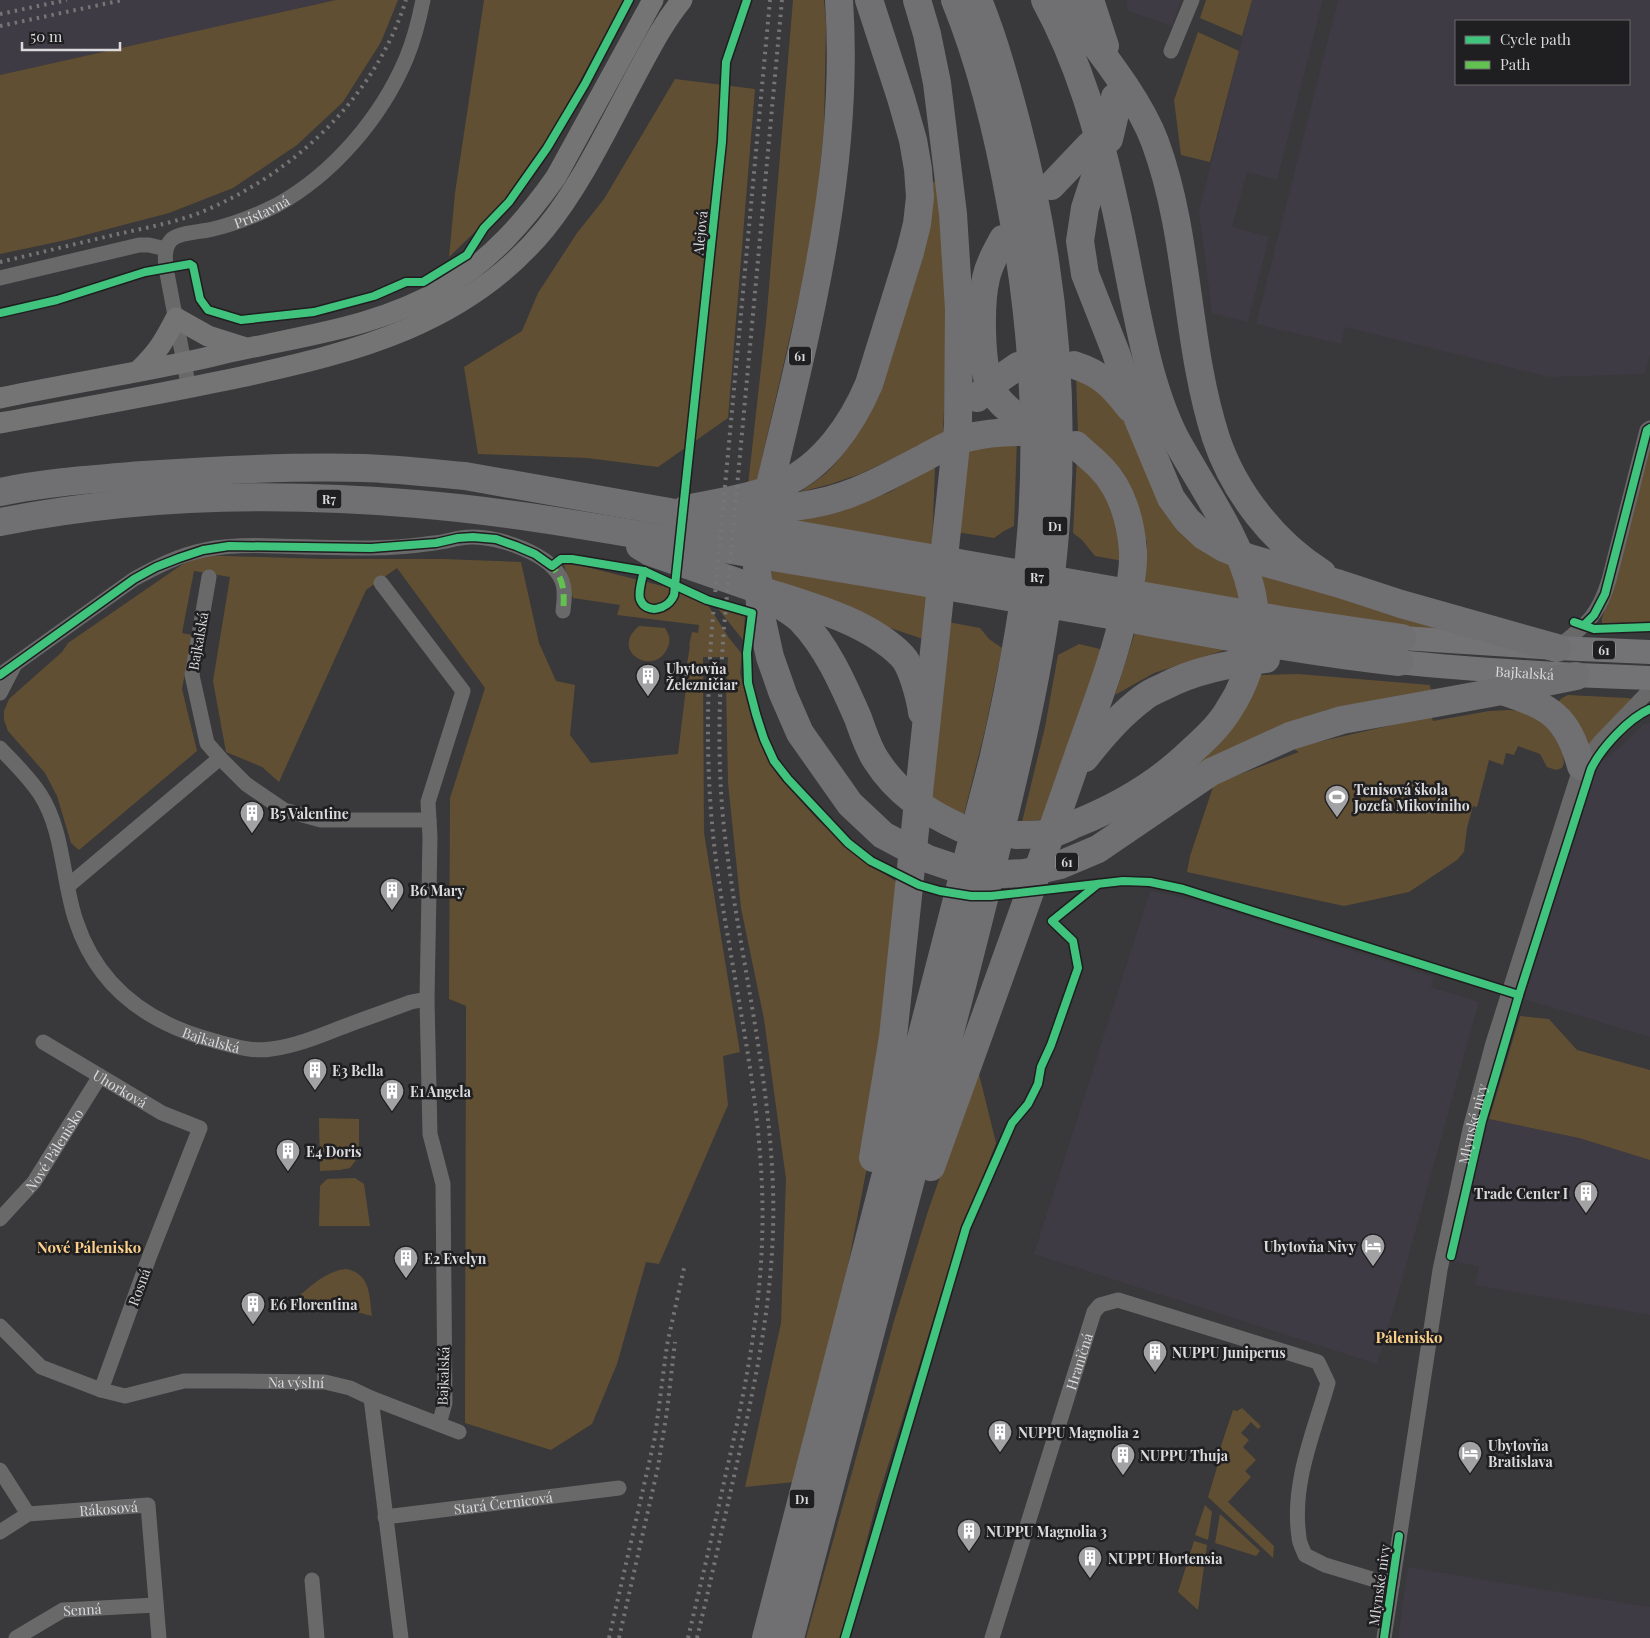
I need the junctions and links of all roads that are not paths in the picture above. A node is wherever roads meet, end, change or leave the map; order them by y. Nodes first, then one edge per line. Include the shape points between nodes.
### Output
1 (423, 0) edge
2 (653, 0) edge
3 (682, 0) edge
4 (839, 0) edge
5 (869, 0) edge
6 (917, 0) edge
7 (955, 0) edge
8 (978, 0) edge
9 (1045, 0) edge
10 (1062, 0) edge
11 (1090, 0) edge
12 (1192, 0) edge
13 (1105, 46) dead end
14 (1172, 52) dead end
15 (1115, 97) dead end
16 (1098, 171) dead end
17 (1051, 186) dead end
18 (1003, 239) dead end
19 (166, 249) junction
20 (0, 278) edge
21 (176, 318) junction
22 (247, 348) junction
23 (184, 362) junction
24 (1074, 365) dead end
25 (139, 370) junction
26 (1012, 370) dead end
27 (189, 389) junction
28 (0, 398) edge
29 (1151, 415) junction
30 (0, 423) edge
31 (958, 426) junction
32 (1650, 428) edge
33 (1076, 446) dead end
34 (0, 492) edge
35 (672, 512) junction
36 (0, 522) edge
37 (613, 531) junction
38 (209, 576) dead end
39 (381, 583) dead end
40 (1340, 584) junction
41 (754, 588) junction
42 (563, 611) dead end
43 (1558, 648) junction
44 (1400, 650) junction
45 (1324, 652) junction
46 (1650, 652) edge
47 (16, 663) junction
48 (0, 674) edge
49 (1576, 676) junction
50 (1650, 678) edge
51 (1650, 690) edge
52 (1502, 691) junction
53 (0, 693) edge
54 (0, 748) edge
55 (924, 754) junction
56 (220, 758) junction
57 (1581, 766) junction
58 (1071, 778) junction
59 (429, 820) junction
60 (961, 828) dead end
61 (1016, 836) dead end
62 (68, 886) junction
63 (427, 1000) junction
64 (43, 1042) dead end
65 (959, 1052) junction
66 (100, 1076) junction
67 (200, 1128) joint
68 (0, 1219) edge
69 (882, 1237) junction
70 (3, 1334) edge
71 (101, 1390) junction
72 (371, 1398) junction
73 (439, 1424) junction
74 (460, 1432) dead end
75 (0, 1470) edge
76 (619, 1488) dead end
77 (28, 1514) junction
78 (385, 1517) junction
79 (0, 1532) edge
80 (312, 1580) dead end
81 (1392, 1585) junction
82 (156, 1605) junction
83 (16, 1638) edge
84 (159, 1638) edge
85 (317, 1638) edge
86 (402, 1638) edge
87 (766, 1638) edge
88 (790, 1638) edge
89 (992, 1638) edge
90 (1384, 1638) edge

1 - 19 street, Prístavná via 414,35 397,78 375,113 343,153 307,184 277,204 250,217 177,237
2 - 22 main road via 556,177 528,214 491,253 443,288 394,312 338,330
3 - 27 main road via 657,37 570,193 538,236 502,272 450,309 386,338 308,362
4 - 52 highway, 61 via 840,102 830,210 808,323 763,514 758,542 758,592 770,657 783,694 800,733 850,804 883,835 928,859 970,873 1025,872 1060,865 1098,850 1211,772 1290,736 1342,720
5 - 35 highway via 914,140 920,197 910,252 869,384 862,402 837,438 802,474 756,494
6 - 31 highway via 936,83 953,214 959,309
7 - 69 highway, D1 via 994,122 1024,281 1034,403 1031,529 1025,590 1007,700 920,1042
8 - 65 highway, D1 via 1008,89 1038,216 1055,337 1058,466 1049,595 1031,706
9 - 29 highway via 1087,101 1114,199 1151,373
10 - 40 highway via 1121,82 1154,140 1174,209 1207,405 1226,463 1257,513 1276,534 1313,567
11 - 13 highway
12 - 14 street
15 - 17 highway via 1101,136
16 - 29 highway via 1085,208 1080,241 1085,274 1116,353
18 - 35 highway via 986,279 985,367 992,390 1020,425 966,438 877,482 827,502 758,509
19 - 20 street via 139,245
19 - 21 street via 166,268
21 - 22 main road via 208,336
21 - 23 street
21 - 25 main road via 157,352
22 - 23 main road
23 - 25 main road
23 - 27 street
24 - 29 highway via 1104,378
25 - 28 main road
26 - 31 highway via 976,399
27 - 30 main road
29 - 40 highway via 1171,498 1204,536 1249,558
29 - 61 highway via 1178,443 1238,548 1254,600 1256,629 1246,677 1228,711 1202,741 1175,767 1144,789 1102,813 1054,833
31 - 55 highway
32 - 43 street via 1646,430 1602,601 1588,623
33 - 58 highway via 1103,470 1118,494 1129,523 1132,563 1123,620
34 - 35 highway, R7 via 81,480 167,473 260,468 361,468 465,476
35 - 44 highway, R7 via 1281,620
36 - 37 highway, R7 via 93,507 167,500 350,499 490,512
37 - 41 highway via 650,552
37 - 45 highway, R7
38 - 56 street, Bajkalská via 192,675 207,743
39 - 59 street, Bajkalská via 463,691 428,802
40 - 43 highway
41 - 55 highway via 864,628 904,657 919,692
41 - 60 highway via 800,618 822,645 875,758 891,780 936,817
42 - 47 street via 562,579 552,566 535,554 496,539 473,536 436,543 371,548 229,546 203,550 142,575
43 - 44 main road, Bajkalská
43 - 46 main road, Bajkalská / 61
44 - 45 highway, R7
44 - 49 main road, Bajkalská via 1436,666
45 - 58 highway via 1219,666 1172,682 1145,696 1124,713 1105,732
47 - 48 street
47 - 53 street
49 - 50 main road, Bajkalská / 61
49 - 52 highway, 61
51 - 57 street
52 - 57 highway via 1548,709 1558,718 1572,738
54 - 62 street, Bajkalská via 40,794 56,832
55 - 69 highway via 892,1038 868,1196
56 - 59 street, Bajkalská via 246,784 284,810 321,820
56 - 62 street
57 - 81 street, Mlynské nivy via 1493,1043 1470,1129 1440,1270
58 - 65 highway
59 - 63 street, Bajkalská
62 - 63 street, Bajkalská via 82,937 110,981 142,1010 194,1036 231,1046 268,1050 291,1046 411,1002
63 - 73 street, Bajkalská via 430,1134 443,1184 444,1403
64 - 66 street, Uhorková
65 - 69 highway via 923,1188
66 - 67 street, Uhorková via 162,1113
66 - 68 street, Nové Pálenisko via 34,1182
67 - 71 street, Rosná
69 - 87 highway, D1
69 - 88 highway, D1
70 - 71 street, Na výslní via 40,1366
71 - 72 street, Na výslní via 125,1396 184,1381 325,1382 350,1388
72 - 73 street, Na výslní
72 - 78 street
73 - 74 street, Na výslní
75 - 77 street
76 - 78 street, Stará Černicová
77 - 79 street, Rákosová
77 - 82 street, Rákosová via 148,1505
78 - 86 street
80 - 85 street
81 - 89 street, Hraničná via 1325,1565 1305,1555 1299,1538 1300,1478 1328,1383 1318,1362 1118,1300 1100,1305 1094,1312
81 - 90 street, Mlynské nivy
82 - 83 street, Senná via 63,1610
82 - 84 street, Rákosová

